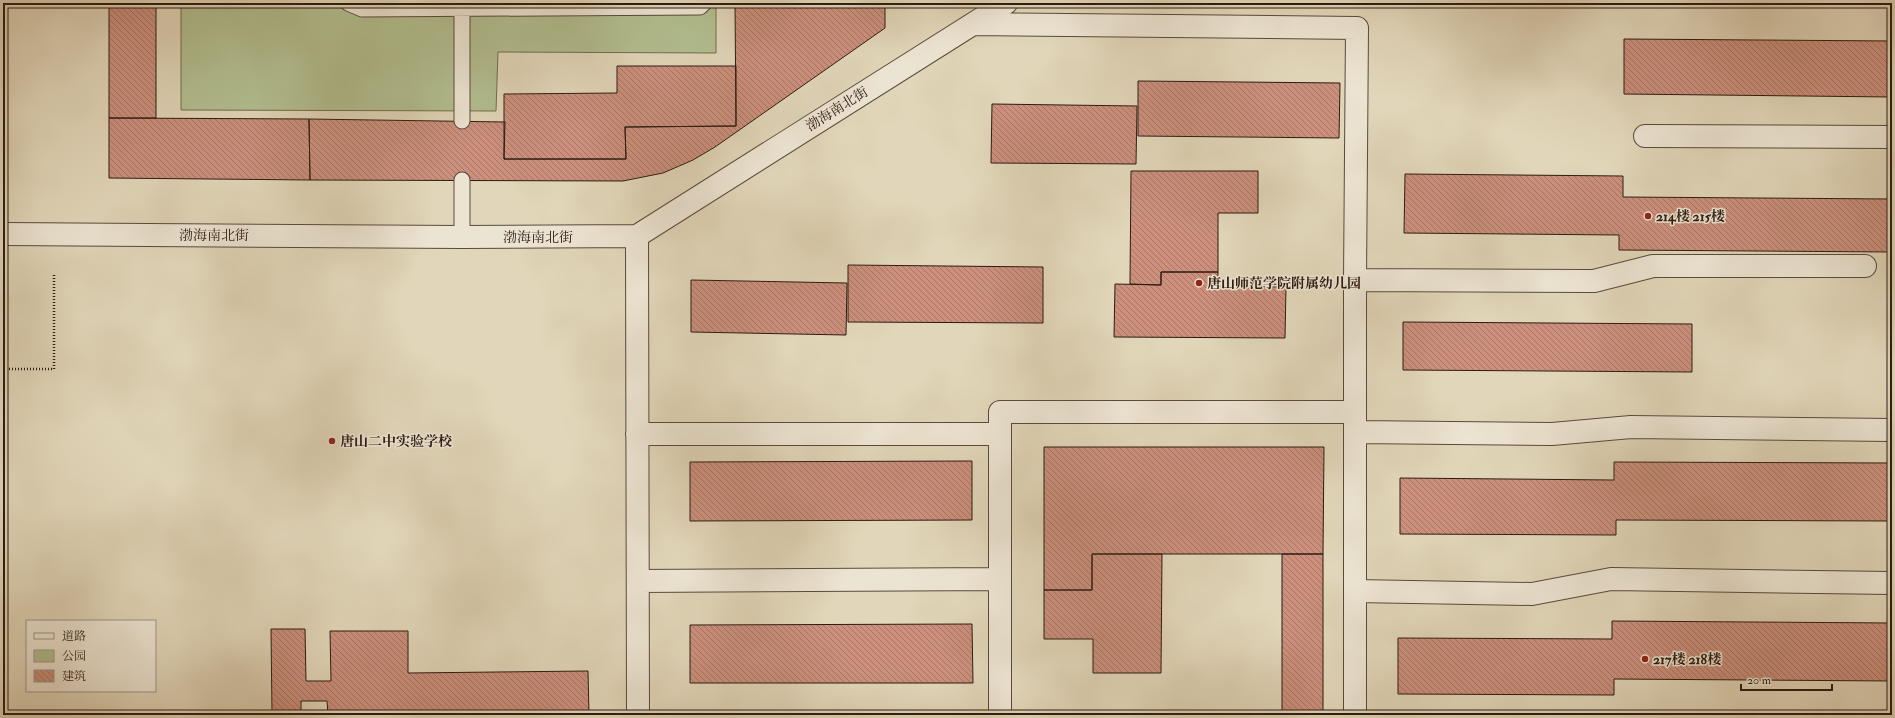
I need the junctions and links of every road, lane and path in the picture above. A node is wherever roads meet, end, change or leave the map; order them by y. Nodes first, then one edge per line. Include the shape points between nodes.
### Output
1 (348, 3) edge
2 (704, 3) edge
3 (1006, 3) edge
4 (462, 9) junction
5 (973, 24) junction
6 (462, 121) dead end
7 (1645, 136) dead end
8 (1892, 137) edge
9 (462, 180) dead end
10 (3, 234) edge
11 (637, 236) junction
12 (462, 237) junction
13 (1865, 266) dead end
14 (54, 274) dead end
15 (1355, 280) junction
16 (3, 369) edge
17 (1355, 422) junction
18 (1892, 430) edge
19 (637, 434) junction
20 (1000, 434) junction
21 (1000, 579) junction
22 (638, 581) junction
23 (1892, 583) edge
24 (1355, 590) junction
25 (638, 715) edge
26 (1000, 715) edge
27 (1355, 715) edge

1 - 4 lane via 362,9
2 - 4 lane via 700,7
3 - 5 street, 渤海南北街
4 - 6 lane
5 - 11 street, 渤海南北街
5 - 15 street via 1358,28
7 - 8 street
9 - 12 lane
10 - 12 street, 渤海南北街
11 - 12 street, 渤海南北街
11 - 19 street
13 - 15 street via 1653,266 1594,281
14 - 16 path via 54,369
15 - 17 street
17 - 18 street via 1552,434 1631,427
17 - 20 street via 1000,412
17 - 24 street
19 - 20 street
19 - 22 street
20 - 21 street
21 - 22 street
21 - 26 street
22 - 25 street
23 - 24 street via 1611,579 1532,594
24 - 27 street

